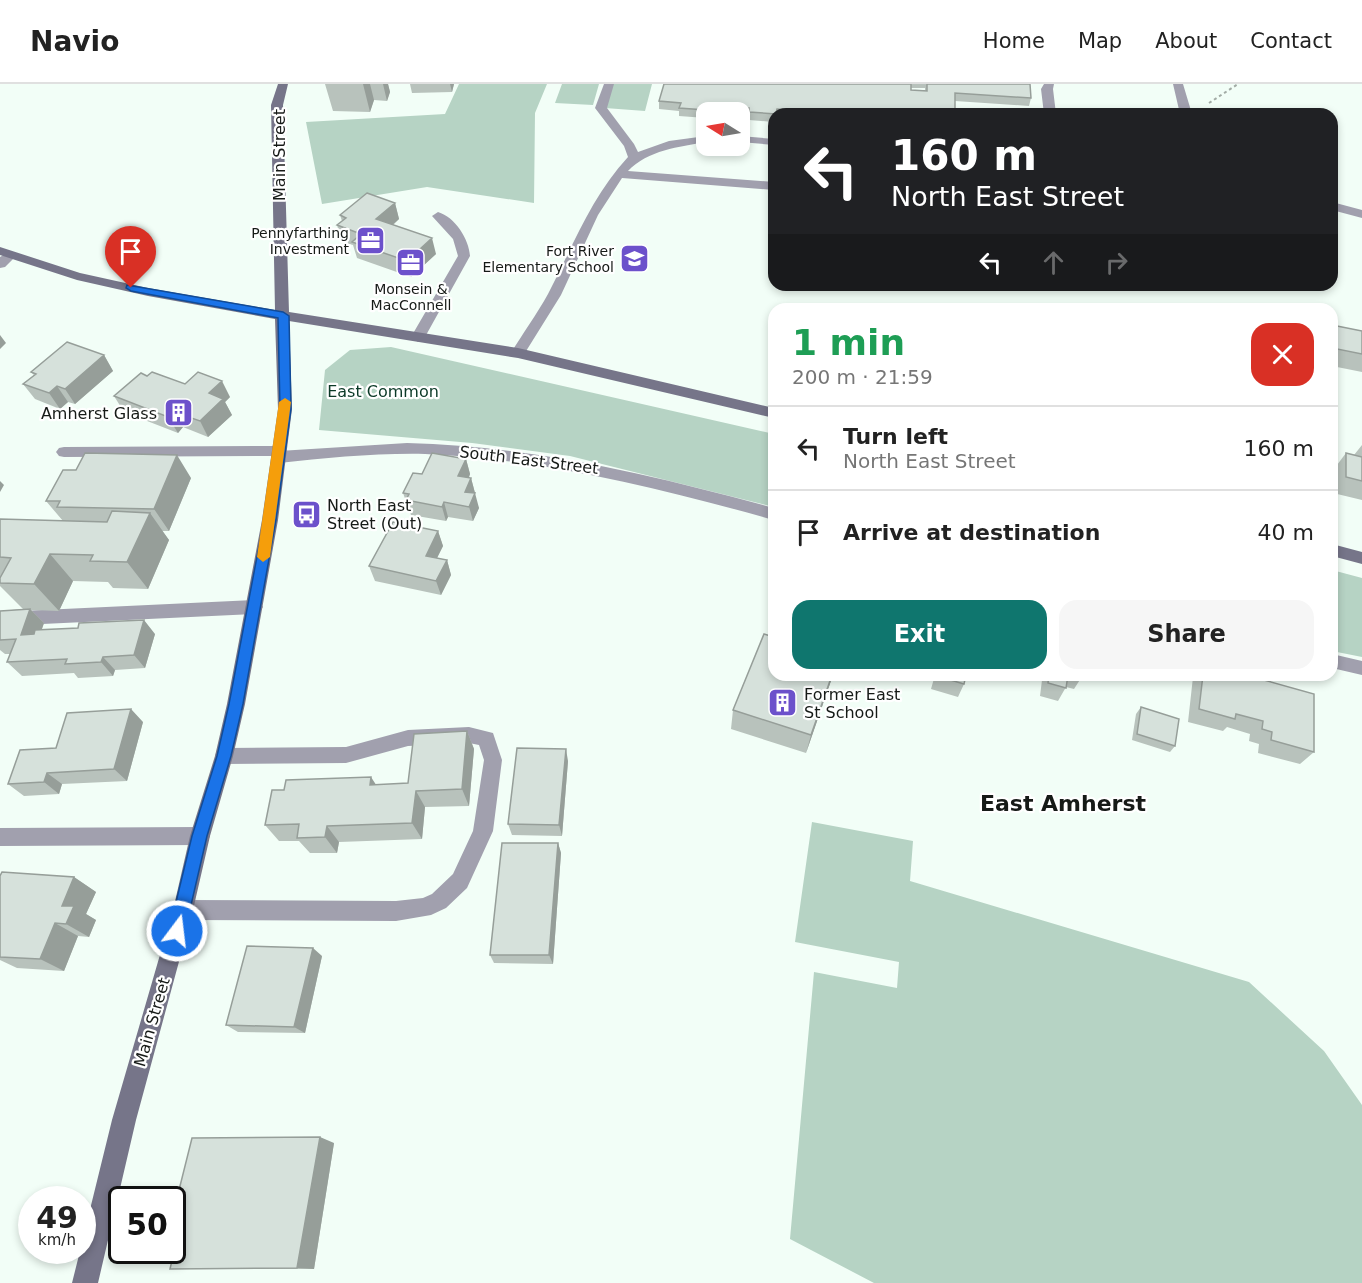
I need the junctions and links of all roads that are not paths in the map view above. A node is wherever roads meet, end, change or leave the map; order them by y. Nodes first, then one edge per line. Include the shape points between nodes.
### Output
1 (283, 84) edge
2 (609, 84) edge
3 (1049, 84) edge
4 (1178, 84) edge
5 (1049, 108) edge
6 (1184, 108) edge
7 (696, 140) edge
8 (750, 140) edge
9 (768, 141) edge
10 (634, 158) junction
11 (620, 174) junction
12 (768, 186) edge
13 (1338, 208) edge
14 (1362, 214) edge
15 (438, 216) dead end
16 (4, 257) edge
17 (283, 316) junction
18 (418, 337) junction
19 (518, 352) junction
20 (768, 412) edge
21 (64, 452) dead end
22 (279, 454) junction
23 (768, 512) edge
24 (1338, 552) edge
25 (1362, 558) edge
26 (254, 607) junction
27 (0, 619) edge
28 (1338, 662) edge
29 (1362, 668) edge
30 (224, 756) junction
31 (200, 836) junction
32 (0, 837) edge
33 (183, 910) junction
34 (85, 1283) edge

1 - 17 main road, Main Street via 277,105 277,162
2 - 10 street via 601,108 630,146
3 - 5 street
4 - 6 street
7 - 10 street via 669,144
8 - 9 street
10 - 11 street
11 - 12 street
11 - 19 street via 592,215 554,295
13 - 14 street
15 - 18 street via 459,236 464,256
16 - 17 main road via 77,276
17 - 18 main road
17 - 22 main road, Main Street via 285,409
18 - 19 main road
19 - 20 main road
21 - 22 street, South East Street
22 - 23 street, South East Street via 386,449 502,453 590,467
22 - 26 main road, Main Street
24 - 25 main road
26 - 27 street
26 - 30 main road, Main Street
28 - 29 street
30 - 31 main road, Main Street
30 - 33 street via 346,755 408,738 469,735 486,740 493,760 483,831 460,881 439,901 424,908
31 - 32 street
31 - 33 main road, Main Street
33 - 34 main road, Main Street via 124,1120

